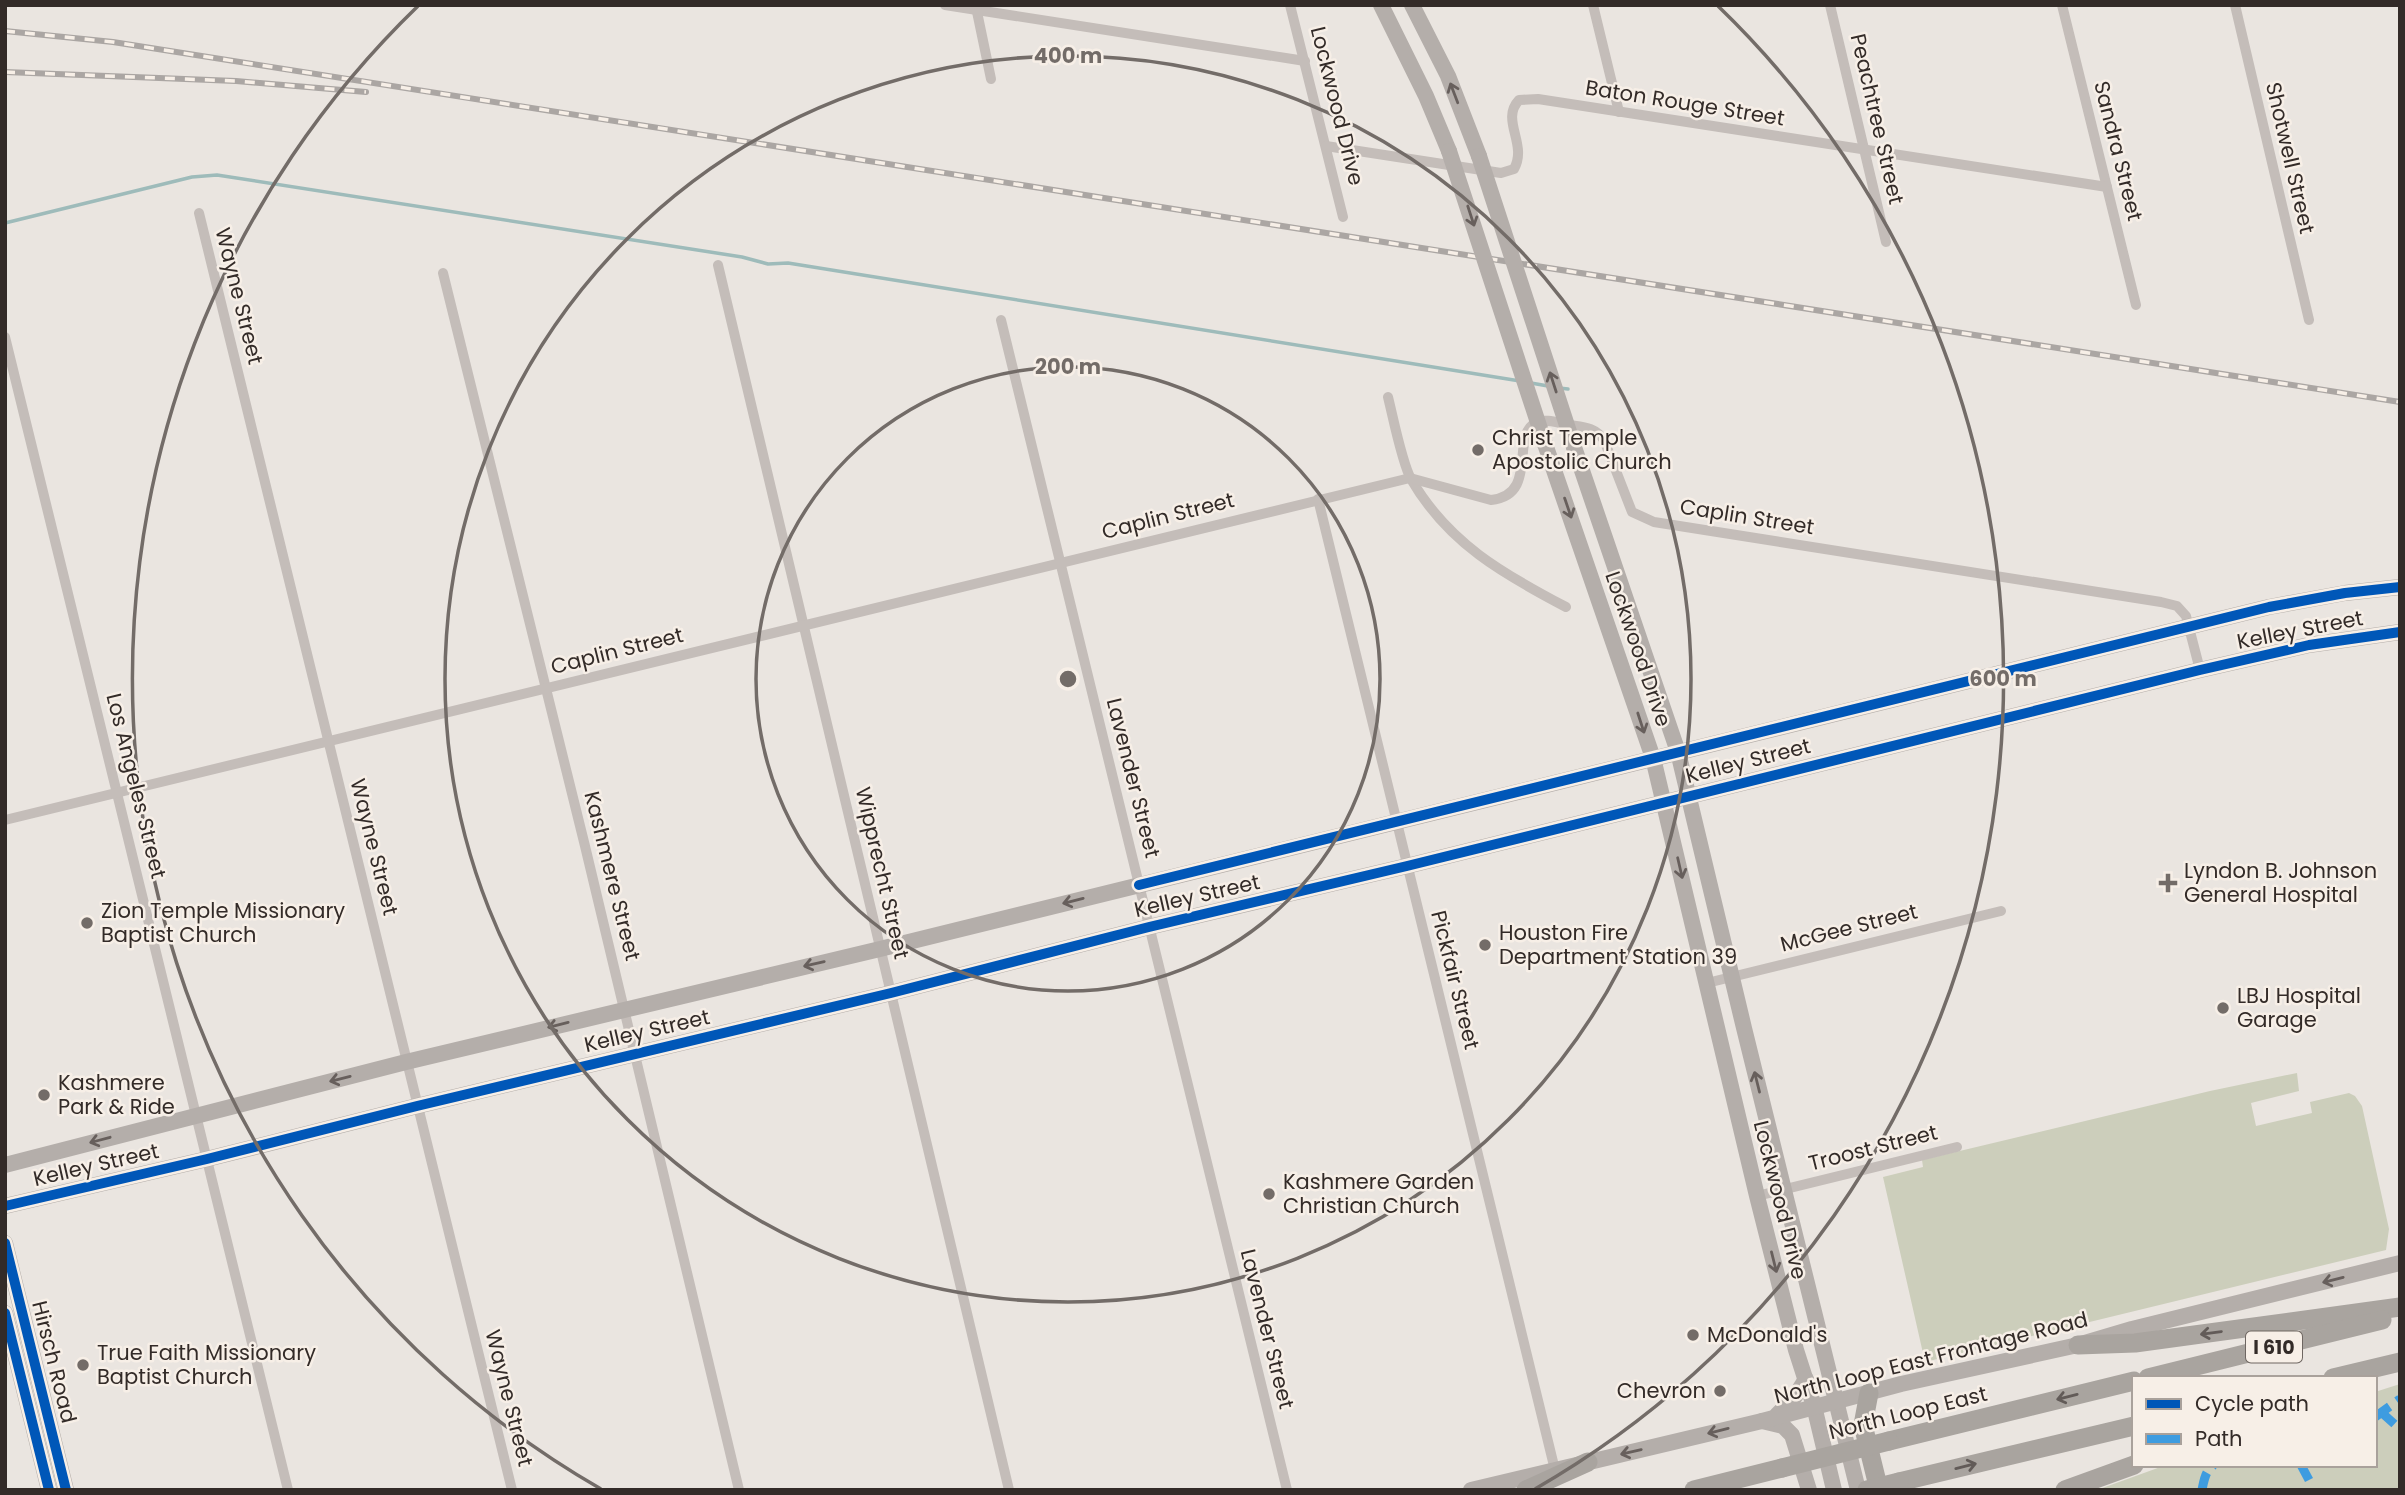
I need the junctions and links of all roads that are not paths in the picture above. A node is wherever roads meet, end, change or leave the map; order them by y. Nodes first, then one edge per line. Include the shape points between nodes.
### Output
1 (945, 5) edge
2 (1290, 5) edge
3 (1381, 5) edge
4 (1412, 5) edge
5 (1593, 5) edge
6 (1830, 5) edge
7 (2063, 5) edge
8 (2235, 5) edge
9 (976, 8) edge
10 (1305, 61) junction
11 (991, 79) dead end
12 (1619, 112) junction
13 (1326, 146) junction
14 (1866, 151) junction
15 (2107, 187) junction
16 (199, 213) dead end
17 (1343, 217) dead end
18 (1886, 242) dead end
19 (718, 265) dead end
20 (443, 273) dead end
21 (2136, 305) dead end
22 (1002, 320) dead end
23 (2309, 320) dead end
24 (5, 337) edge
25 (1388, 397) dead end
26 (1410, 478) junction
27 (1318, 499) junction
28 (1061, 562) junction
29 (2400, 587) edge
30 (1566, 607) dead end
31 (803, 625) junction
32 (2190, 626) junction
33 (2400, 632) edge
34 (2200, 670) junction
35 (547, 688) junction
36 (328, 742) junction
37 (1678, 752) junction
38 (1653, 758) junction
39 (118, 793) junction
40 (1689, 795) junction
41 (1664, 802) junction
42 (5, 820) edge
43 (1396, 820) junction
44 (1408, 866) junction
45 (1139, 885) junction
46 (2001, 911) dead end
47 (1149, 927) junction
48 (880, 949) junction
49 (1731, 976) junction
50 (1707, 983) junction
51 (891, 993) junction
52 (625, 1009) junction
53 (635, 1053) junction
54 (406, 1062) junction
55 (416, 1106) junction
56 (197, 1115) junction
57 (1957, 1147) dead end
58 (207, 1159) junction
59 (5, 1165) edge
60 (1783, 1191) junction
61 (1757, 1196) junction
62 (5, 1206) edge
63 (5, 1243) edge
64 (2400, 1263) edge
65 (2400, 1307) edge
66 (5, 1313) edge
67 (2400, 1316) edge
68 (2078, 1345) junction
69 (2400, 1363) edge
70 (2156, 1376) edge
71 (2342, 1376) edge
72 (2367, 1376) edge
73 (1806, 1379) junction
74 (2132, 1381) edge
75 (34, 1393) junction
76 (1869, 1393) junction
77 (1838, 1401) junction
78 (1814, 1406) junction
79 (1768, 1419) junction
80 (2132, 1426) edge
81 (1588, 1462) junction
82 (2132, 1466) edge
83 (1555, 1469) junction
84 (49, 1490) edge
85 (66, 1490) edge
86 (288, 1490) edge
87 (512, 1490) edge
88 (739, 1490) edge
89 (1009, 1490) edge
90 (1287, 1490) edge
91 (1471, 1490) edge
92 (1526, 1490) edge
93 (1693, 1490) edge
94 (1809, 1490) edge
95 (1834, 1490) edge
96 (1858, 1490) edge
97 (1867, 1490) edge
98 (1879, 1490) edge
99 (2065, 1490) edge

1 - 9 street
2 - 10 street, Lockwood Drive
3 -> 38 main road, Lockwood Drive, bridge via 1450,151
37 -> 4 main road, Lockwood Drive, bridge via 1479,156 1448,76
5 - 12 street
6 - 14 street, Peachtree Street
7 - 15 street, Sandra Street
8 - 23 street, Shotwell Street
9 - 10 street
9 - 11 street
10 - 13 street, Lockwood Drive
12 - 13 street, Baton Rouge Street via 1519,100 1511,115 1519,160 1514,169 1501,173
12 - 14 street, Baton Rouge Street
13 - 17 street, Lockwood Drive
14 - 15 street, Baton Rouge Street
14 - 18 street, Peachtree Street
15 - 21 street, Sandra Street
16 - 36 street, Wayne Street
19 - 31 street, Wipprecht Street
20 - 35 street, Kashmere Street
22 - 28 street, Lavender Street
24 - 39 street, Los Angeles Street
25 - 26 street
26 - 27 street, Caplin Street
26 - 30 street via 1447,527 1472,551 1510,578
26 - 32 street, Caplin Street via 1498,499 1510,494 1518,483 1526,438 1535,423 1589,428 1604,440 1632,512 1654,522 2161,602 2177,606
27 - 28 street, Caplin Street
27 - 43 street, Pickfair Street
28 - 31 street, Caplin Street
28 - 45 street, Lavender Street
29 - 32 main road, Kelley Street via 2322,597
31 - 35 street, Caplin Street
31 - 48 street, Wipprecht Street
32 - 34 street
32 - 37 main road, Kelley Street
33 - 34 main road, Kelley Street via 2309,645
34 - 40 main road, Kelley Street
35 - 36 street, Caplin Street
35 - 52 street, Kashmere Street
36 - 39 street, Caplin Street
36 - 54 street, Wayne Street
37 - 38 main road, Kelley Street
37 - 40 main road, Lockwood Drive
38 - 41 main road, Lockwood Drive
38 - 43 main road, Kelley Street
39 - 42 street, Caplin Street
39 - 56 street, Los Angeles Street
40 - 41 main road, Kelley Street
40 - 49 main road, Lockwood Drive
41 - 44 main road, Kelley Street
41 -> 50 main road, Lockwood Drive
43 - 44 street, Pickfair Street
43 - 45 main road, Kelley Street
44 - 47 main road, Kelley Street
44 - 83 street, Pickfair Street
45 - 47 street, Lavender Street
45 -> 48 main road, Kelley Street
46 - 49 street, McGee Street
47 - 51 main road, Kelley Street
47 - 90 street, Lavender Street
48 - 51 street, Wipprecht Street
48 -> 52 main road, Kelley Street
49 - 50 street, McGee Street
60 -> 49 main road, Lockwood Drive
50 - 61 main road, Lockwood Drive
51 - 53 main road, Kelley Street
51 - 89 street, Wipprecht Street
52 - 53 street, Kashmere Street
52 -> 54 main road, Kelley Street
53 - 55 main road, Kelley Street
53 - 88 street, Kashmere Street
54 - 55 street, Wayne Street
54 -> 56 main road, Kelley Street
55 - 58 main road, Kelley Street
55 - 87 street, Wayne Street
56 - 58 street, Los Angeles Street
56 -> 59 main road, Kelley Street
57 - 60 street, Troost Street
58 - 62 main road, Kelley Street
58 - 86 street, Los Angeles Street
60 - 61 street, Troost Street
60 - 77 main road, Lockwood Drive
61 -> 73 main road, Lockwood Drive
63 - 75 main road, Hirsch Road
64 -> 68 main road, North Loop East Frontage Road
65 -> 68 highway via 2136,1343
66 - 75 main road, Hirsch Road
67 - 70 highway, I 610
68 - 76 main road, North Loop East Frontage Road
69 - 71 highway
69 - 72 highway
73 - 78 main road, Lockwood Drive
73 - 79 main road via 1786,1408
74 -> 93 highway, North Loop East, bridge
75 - 84 main road, Hirsch Road
75 - 85 main road, Hirsch Road
76 - 77 main road, North Loop East Frontage Road
76 - 98 highway via 1863,1425
77 - 78 main road, North Loop East Frontage Road
77 - 96 main road, Lockwood Drive
78 - 79 main road, North Loop East Frontage Road
78 - 95 main road, Lockwood Drive
79 -> 81 main road, North Loop East Frontage Road
79 - 94 main road via 1792,1435
97 -> 80 highway, bridge
81 - 83 main road, North Loop East Frontage Road
81 - 92 highway
82 - 99 highway
83 - 91 main road, North Loop East Frontage Road

